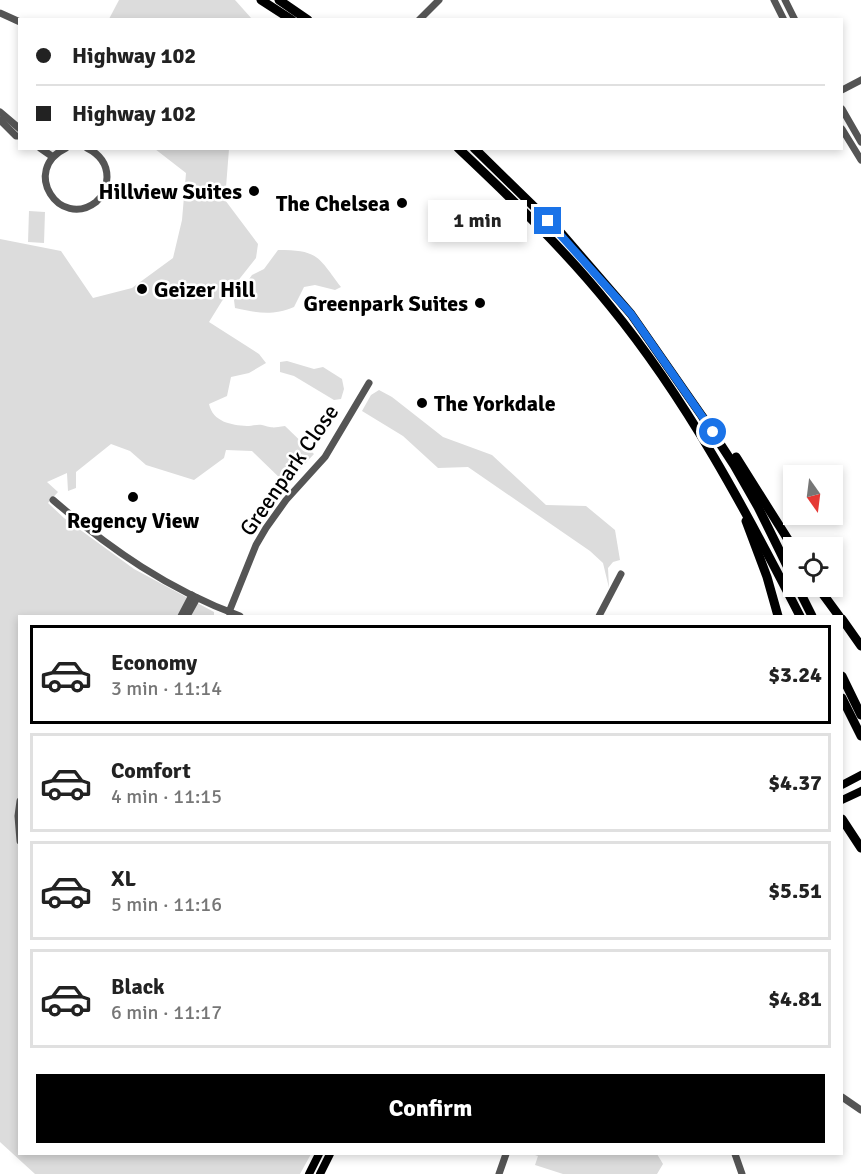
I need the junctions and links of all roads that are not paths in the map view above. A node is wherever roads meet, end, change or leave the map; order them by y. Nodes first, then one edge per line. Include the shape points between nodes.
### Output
1 (261, 0) edge
2 (279, 0) edge
3 (439, 0) edge
4 (774, 0) edge
5 (785, 0) edge
6 (0, 14) edge
7 (289, 18) edge
8 (305, 18) edge
9 (421, 18) edge
10 (783, 18) edge
11 (794, 18) edge
12 (18, 21) edge
13 (861, 80) edge
14 (843, 89) edge
15 (843, 111) edge
16 (0, 112) edge
17 (0, 120) edge
18 (18, 127) edge
19 (843, 131) edge
20 (18, 136) edge
21 (861, 142) edge
22 (43, 150) edge
23 (63, 150) edge
24 (90, 150) edge
25 (460, 150) edge
26 (476, 150) edge
27 (53, 157) junction
28 (861, 160) edge
29 (631, 314) junction
30 (661, 373) junction
31 (369, 383) dead end
32 (53, 500) dead end
33 (786, 537) edge
34 (783, 558) edge
35 (621, 574) dead end
36 (195, 596) junction
37 (802, 597) edge
38 (825, 597) edge
39 (230, 612) junction
40 (182, 615) edge
41 (187, 615) edge
42 (238, 615) edge
43 (600, 615) edge
44 (778, 615) edge
45 (799, 615) edge
46 (812, 615) edge
47 (838, 615) edge
48 (843, 622) edge
49 (861, 646) edge
50 (843, 678) edge
51 (843, 700) edge
52 (861, 715) edge
53 (861, 736) edge
54 (861, 775) edge
55 (843, 784) edge
56 (861, 791) edge
57 (843, 800) edge
58 (843, 821) edge
59 (861, 848) edge
60 (843, 1098) edge
61 (861, 1110) edge
62 (318, 1155) edge
63 (330, 1155) edge
64 (506, 1155) edge
65 (735, 1155) edge
66 (309, 1174) edge
67 (320, 1174) edge
68 (499, 1174) edge
69 (741, 1174) edge

1 - 7 highway
2 - 8 highway
3 - 9 street
4 - 10 street
5 - 11 street
6 - 12 street
13 - 14 street
15 - 21 street
16 - 18 street
17 - 20 street
19 - 28 street
22 - 27 street
23 - 27 street
24 - 27 street via 103,162 107,181 99,199 81,209 61,205 47,189 46,168
25 - 30 highway via 527,214 610,306
26 - 29 highway via 561,233
29 - 33 highway via 714,423
29 - 34 highway via 734,465
30 - 44 highway via 746,522
30 - 45 highway via 747,513
31 - 39 street, Greenpark Close via 330,450 266,528
32 - 36 street via 118,553
35 - 43 street
36 - 39 street
36 - 40 street
36 - 41 street
37 - 46 highway
38 - 47 highway
39 - 42 street
48 - 49 highway
50 - 52 highway
51 - 53 highway
54 - 55 main road
56 - 57 main road
58 - 59 highway
60 - 61 street
62 - 66 main road
63 - 67 main road
64 - 68 street
65 - 69 street

